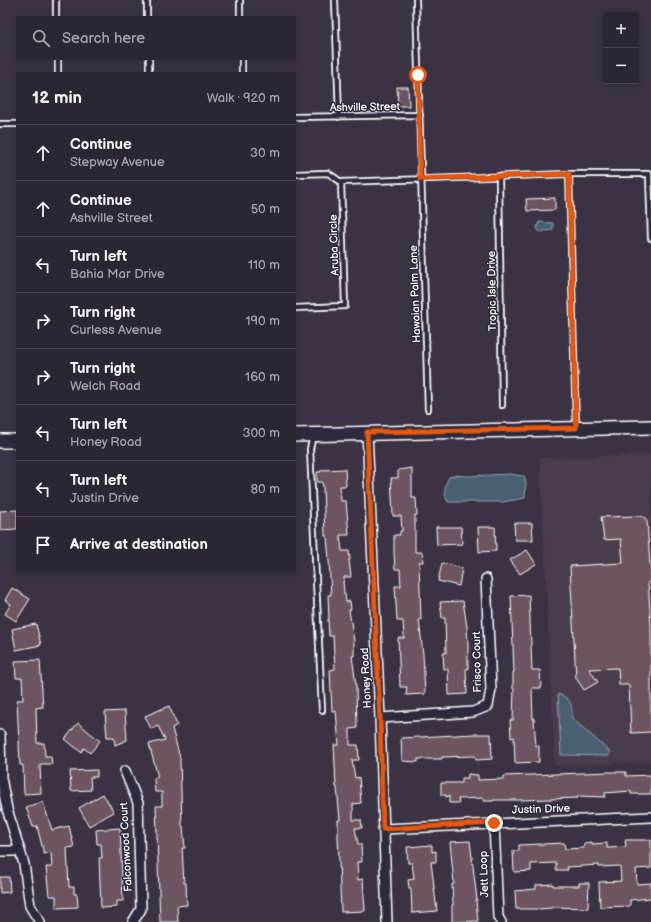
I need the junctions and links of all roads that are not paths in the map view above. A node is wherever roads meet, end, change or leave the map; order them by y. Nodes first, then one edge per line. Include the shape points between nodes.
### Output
1 (56, 0) edge
2 (147, 0) edge
3 (240, 0) edge
4 (334, 0) edge
5 (416, 0) edge
6 (56, 16) edge
7 (147, 16) edge
8 (240, 16) edge
9 (58, 60) edge
10 (149, 60) edge
11 (242, 60) edge
12 (58, 72) edge
13 (149, 72) edge
14 (242, 72) edge
15 (420, 115) junction
16 (296, 116) edge
17 (339, 117) junction
18 (0, 124) edge
19 (16, 124) edge
20 (296, 174) edge
21 (569, 174) junction
22 (499, 176) junction
23 (420, 179) junction
24 (341, 182) junction
25 (651, 238) edge
26 (296, 308) edge
27 (502, 405) dead end
28 (428, 409) dead end
29 (651, 427) edge
30 (576, 428) junction
31 (367, 432) junction
32 (314, 434) junction
33 (296, 435) edge
34 (0, 441) edge
35 (16, 441) edge
36 (486, 580) dead end
37 (322, 710) dead end
38 (380, 718) junction
39 (0, 735) edge
40 (0, 741) edge
41 (125, 771) dead end
42 (651, 817) edge
43 (494, 823) junction
44 (383, 829) junction
45 (0, 851) edge
46 (19, 851) junction
47 (40, 922) edge
48 (133, 922) edge
49 (387, 922) edge
50 (501, 922) edge

1 - 6 lane
2 - 7 lane
3 - 8 lane
4 - 17 lane
5 - 15 lane
9 - 12 lane
10 - 13 lane
11 - 14 lane
15 - 17 lane, Ashville Street
15 - 23 lane
16 - 17 lane, Ashville Street
18 - 19 lane
20 - 24 lane via 328,173
21 - 22 lane
21 - 25 lane via 649,174
21 - 30 lane
22 - 23 lane
22 - 27 lane, Tropic Isle Drive
23 - 24 lane
23 - 28 lane, Hawaian Palm Lane
24 - 26 lane, Aruba Circle via 345,306
29 - 30 street
30 - 31 street
31 - 32 street
31 - 38 street, Honey Road
32 - 33 street
32 - 37 lane via 310,449
34 - 35 street
36 - 38 street, Frisco Court via 491,689 488,706 473,712
38 - 44 street, Honey Road
39 - 40 street
40 - 46 street via 1,778
41 - 48 street, Falconwood Court via 138,803 141,909
42 - 43 street, Justin Drive
43 - 44 street, Justin Drive
43 - 50 street, Jett Loop via 498,918
44 - 49 street, Honey Road
45 - 46 street
46 - 47 street via 24,864 30,906

